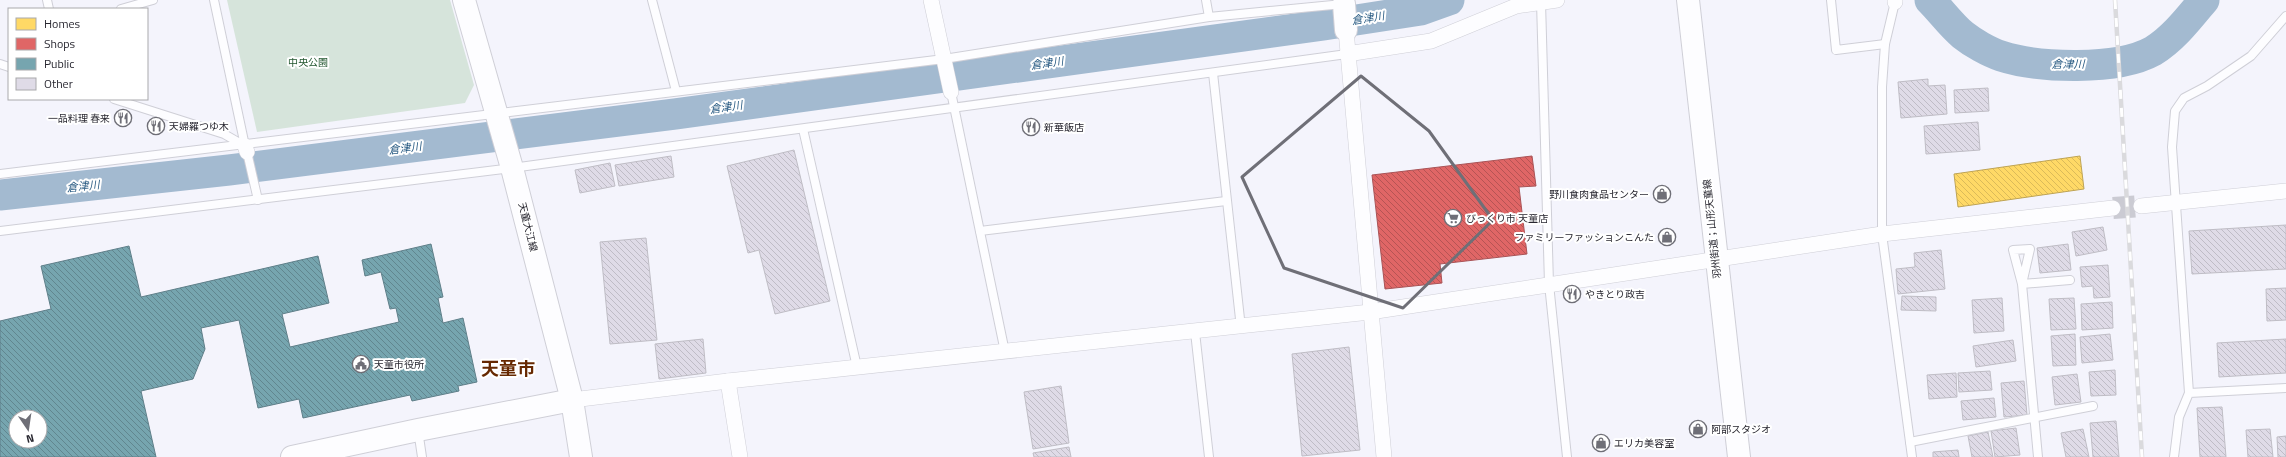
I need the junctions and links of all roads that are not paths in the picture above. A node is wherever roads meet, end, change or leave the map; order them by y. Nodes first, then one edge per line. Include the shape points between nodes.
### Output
1 (153, 0) edge
2 (214, 0) edge
3 (464, 0) edge
4 (652, 0) edge
5 (931, 0) edge
6 (1206, 0) edge
7 (1557, 0) edge
8 (1688, 0) edge
9 (1831, 0) edge
10 (1346, 1) edge
11 (1895, 1) edge
12 (1540, 2) junction
13 (125, 8) edge
14 (2286, 16) edge
15 (1209, 17) junction
16 (1346, 30) joint
17 (1885, 44) junction
18 (1347, 54) junction
19 (944, 60) junction
20 (1214, 73) junction
21 (676, 91) junction
22 (952, 92) joint
23 (117, 100) edge
24 (954, 108) junction
25 (496, 113) junction
26 (803, 129) junction
27 (246, 149) junction
28 (511, 163) junction
29 (0, 174) edge
30 (2286, 191) edge
31 (258, 200) junction
32 (1226, 201) junction
33 (2176, 202) junction
34 (2141, 206) tunnel mouth
35 (2113, 208) tunnel mouth
36 (0, 231) edge
37 (980, 231) junction
38 (1882, 234) junction
39 (1716, 259) junction
40 (2070, 280) dead end
41 (1549, 284) junction
42 (1370, 312) junction
43 (1241, 328) junction
44 (1195, 332) junction
45 (1005, 352) junction
46 (857, 367) junction
47 (728, 381) junction
48 (2286, 388) edge
49 (2189, 393) junction
50 (572, 400) junction
51 (2093, 406) dead end
52 (2035, 419) junction
53 (418, 430) junction
54 (1910, 442) junction
55 (292, 457) edge
56 (422, 457) edge
57 (581, 457) edge
58 (740, 457) edge
59 (1209, 457) edge
60 (1384, 457) edge
61 (1567, 457) edge
62 (1739, 457) edge
63 (1912, 457) edge
64 (2038, 457) edge
65 (2174, 457) edge

1 - 13 lane
2 - 27 lane
3 - 25 main road, 天童大江線
4 - 21 lane
5 - 19 street
6 - 15 lane
7 - 12 street
8 - 39 main road, 羽州街道；山形天童線
9 - 17 lane via 1836,50
10 - 15 lane
10 - 16 main road
11 - 17 lane
12 - 18 street via 1516,6 1431,41
12 - 41 lane
14 - 33 lane via 2251,56 2207,86 2184,98 2175,111 2172,147
15 - 19 lane
16 - 18 street
17 - 38 lane via 1882,87
18 - 20 lane
18 - 42 street
19 - 21 lane
19 - 22 street
20 - 24 lane
20 - 32 lane
21 - 25 lane
22 - 24 lane
23 - 27 lane via 224,134
24 - 26 lane
24 - 37 lane
25 - 27 lane
25 - 28 main road, 天童大江線
26 - 28 lane
26 - 46 lane
27 - 29 lane
27 - 31 lane
28 - 31 lane
28 - 50 main road, 天童大江線
30 - 33 street
31 - 36 lane
32 - 37 lane
32 - 43 lane
33 - 34 street
33 - 49 lane
35 - 38 street
37 - 45 lane
38 - 39 street
38 - 54 lane
39 - 41 street
39 - 62 main road, 羽州街道；山形天童線
40 - 52 lane via 2022,284
41 - 42 street
41 - 61 lane
42 - 43 street
42 - 60 street
43 - 44 street
44 - 45 street
44 - 59 lane
45 - 46 street
46 - 47 street
47 - 50 street
47 - 58 street
48 - 49 lane
49 - 65 lane via 2179,417
50 - 53 main road
50 - 57 main road, 天童大江線
51 - 52 lane
52 - 54 lane
52 - 64 lane
53 - 55 main road
53 - 56 lane
54 - 63 lane

